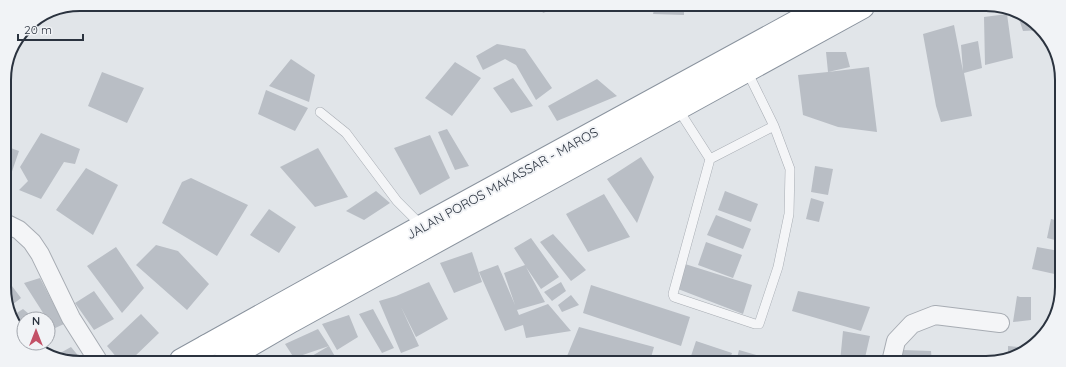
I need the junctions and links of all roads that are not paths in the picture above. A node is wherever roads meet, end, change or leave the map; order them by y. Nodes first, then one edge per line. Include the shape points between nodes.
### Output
1 (816, 11) edge
2 (856, 11) edge
3 (748, 71) junction
4 (678, 109) junction
5 (320, 112) dead end
6 (774, 126) junction
7 (710, 159) junction
8 (11, 226) edge
9 (422, 226) junction
10 (1000, 323) dead end
11 (209, 353) edge
12 (95, 356) edge
13 (197, 356) edge
14 (232, 356) edge
15 (892, 356) edge

1 - 9 highway, JALAN POROS MAKASSAR - MAROS
2 - 3 highway, JALAN POROS MAKASSAR - MAROS
3 - 4 highway, JALAN POROS MAKASSAR - MAROS
3 - 6 lane
4 - 7 lane
4 - 14 highway, JALAN POROS MAKASSAR - MAROS
5 - 9 lane via 346,133 397,201
6 - 7 lane
6 - 7 lane via 790,169 789,214 778,268 759,324 674,297 673,294
8 - 12 street via 32,242 40,254 71,318
9 - 11 highway, JALAN POROS MAKASSAR - MAROS
10 - 15 street via 935,315 912,324 896,341
11 - 13 highway, JALAN POROS MAKASSAR - MAROS

